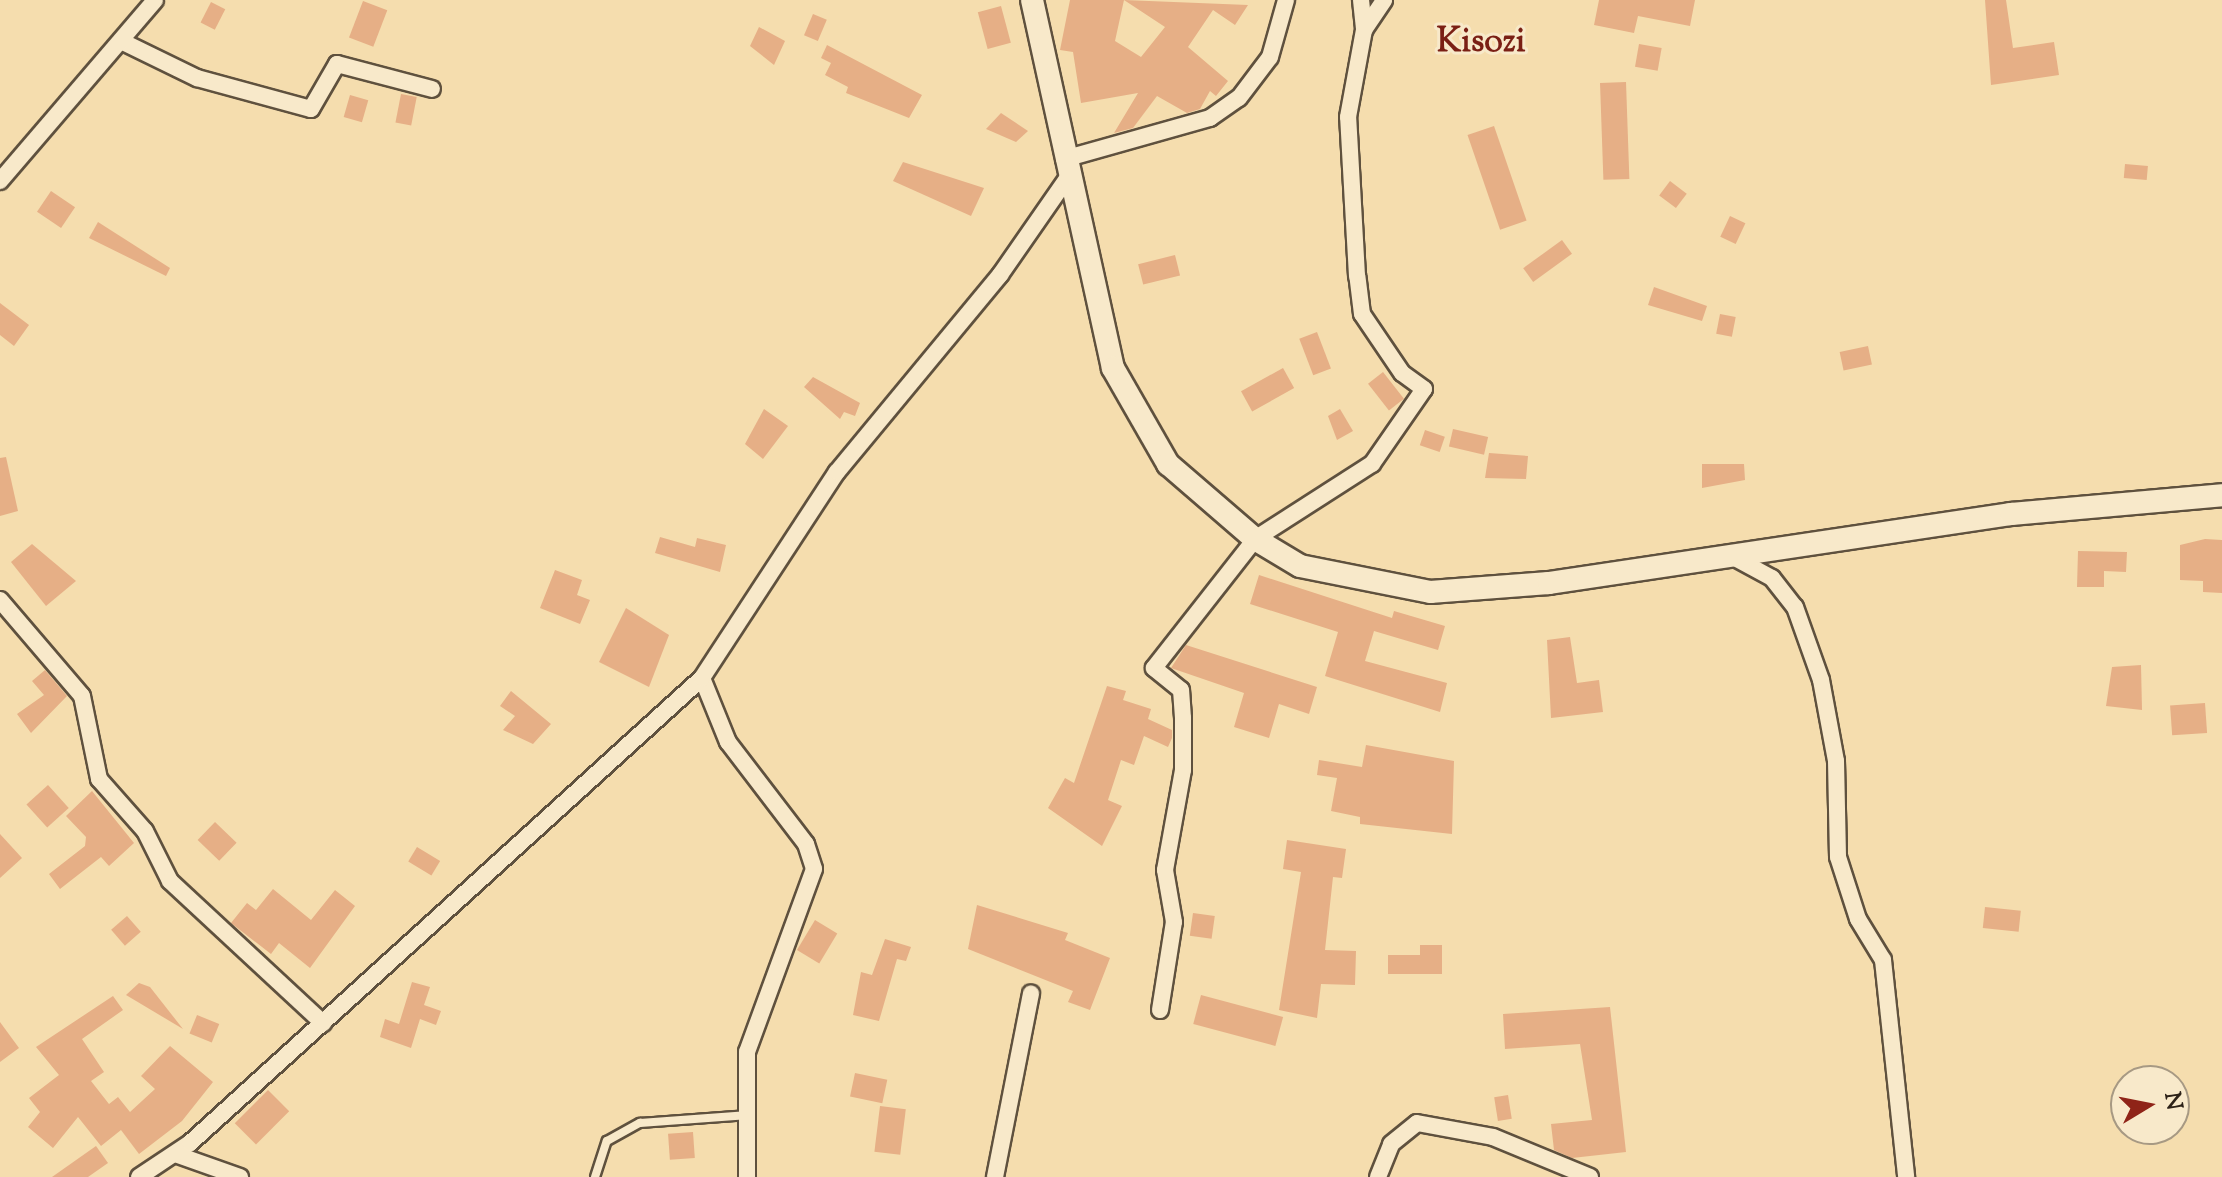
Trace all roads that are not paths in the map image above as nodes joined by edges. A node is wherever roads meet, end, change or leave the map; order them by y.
1 (155, 0) edge
2 (1032, 0) edge
3 (1286, 0) edge
4 (1361, 0) edge
5 (1384, 0) edge
6 (1364, 30) junction
7 (121, 41) junction
8 (432, 89) dead end
9 (1066, 168) junction
10 (0, 181) edge
11 (2222, 495) edge
12 (1255, 539) junction
13 (1735, 558) junction
14 (0, 600) edge
15 (702, 678) junction
16 (1031, 993) dead end
17 (1160, 1010) dead end
18 (323, 1023) junction
19 (749, 1115) junction
20 (175, 1154) junction
21 (139, 1177) edge
22 (240, 1177) edge
23 (595, 1177) edge
24 (747, 1177) edge
25 (995, 1177) edge
26 (1378, 1177) edge
27 (1590, 1177) edge
28 (1906, 1177) edge

1 - 7 street
2 - 9 street
3 - 9 street
4 - 6 street
5 - 6 street
6 - 12 street
7 - 8 street
7 - 10 street
9 - 12 street
9 - 15 street
11 - 13 street
12 - 13 street
12 - 17 street
13 - 28 street
14 - 18 street
15 - 18 street
15 - 19 street
16 - 25 street
18 - 20 street
19 - 23 lane
19 - 24 street
20 - 21 street
20 - 22 street
26 - 27 street

